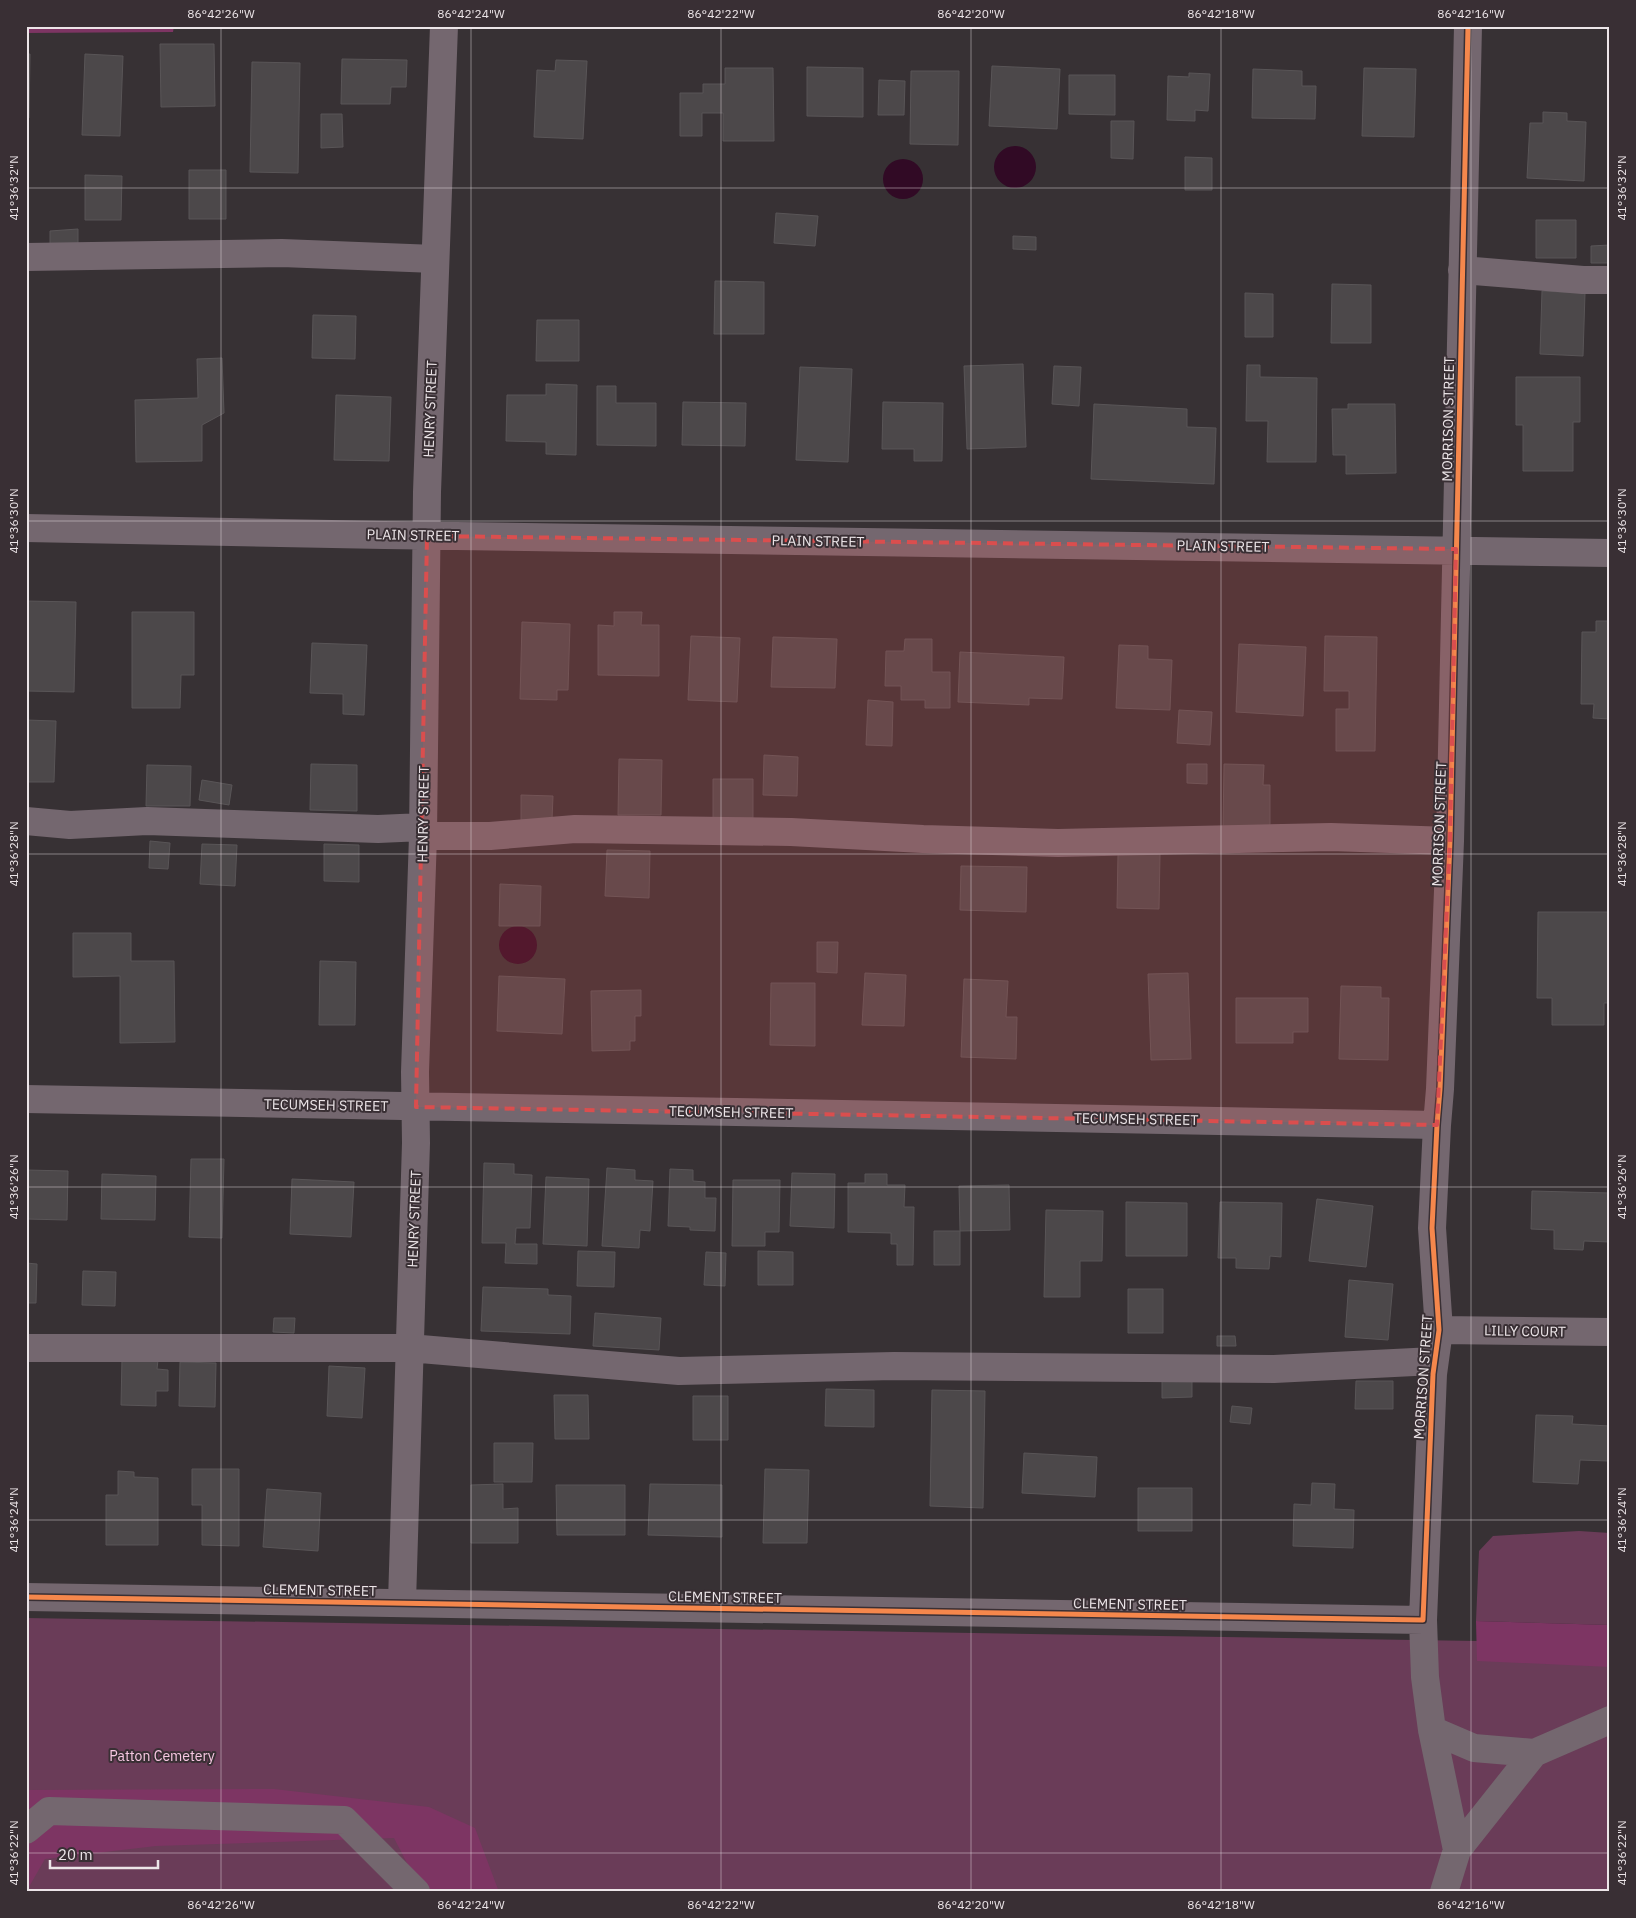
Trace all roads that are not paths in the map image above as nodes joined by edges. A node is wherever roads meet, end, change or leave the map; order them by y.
1 (444, 26) edge
2 (1468, 26) edge
3 (26, 257) edge
4 (436, 259) junction
5 (1462, 270) junction
6 (1610, 280) edge
7 (26, 528) edge
8 (426, 536) junction
9 (1456, 549) junction
10 (1610, 553) edge
11 (26, 821) edge
12 (423, 832) junction
13 (1450, 841) junction
14 (26, 1099) edge
15 (416, 1107) junction
16 (1437, 1125) junction
17 (1439, 1330) junction
18 (1610, 1332) edge
19 (26, 1348) edge
20 (409, 1348) junction
21 (1434, 1361) junction
22 (26, 1597) edge
23 (402, 1602) junction
24 (1423, 1620) junction
25 (1610, 1720) edge
26 (1432, 1730) junction
27 (1534, 1753) junction
28 (26, 1830) edge
29 (1457, 1850) junction
30 (416, 1892) edge
31 (1444, 1892) edge

1 - 4 street, HENRY STREET
2 - 5 street, MORRISON STREET
3 - 4 street
4 - 8 street, HENRY STREET
5 - 6 street
5 - 9 street, MORRISON STREET
7 - 8 street, PLAIN STREET
8 - 9 street, PLAIN STREET
8 - 12 street, HENRY STREET
9 - 10 street, PLAIN STREET
9 - 13 street, MORRISON STREET
11 - 12 street
12 - 13 street
12 - 15 street, HENRY STREET
13 - 16 street, MORRISON STREET
14 - 15 street, TECUMSEH STREET
15 - 16 street, TECUMSEH STREET
15 - 20 street, HENRY STREET
16 - 17 street, MORRISON STREET
17 - 18 street, LILLY COURT
17 - 21 street, MORRISON STREET
19 - 20 street
20 - 21 street
20 - 23 street, HENRY STREET
21 - 24 street, MORRISON STREET
22 - 23 street, CLEMENT STREET
23 - 24 street, CLEMENT STREET
24 - 26 street, MORRISON STREET
25 - 27 street
26 - 27 street
26 - 29 street, MORRISON STREET
27 - 29 street
28 - 30 street
29 - 31 street

